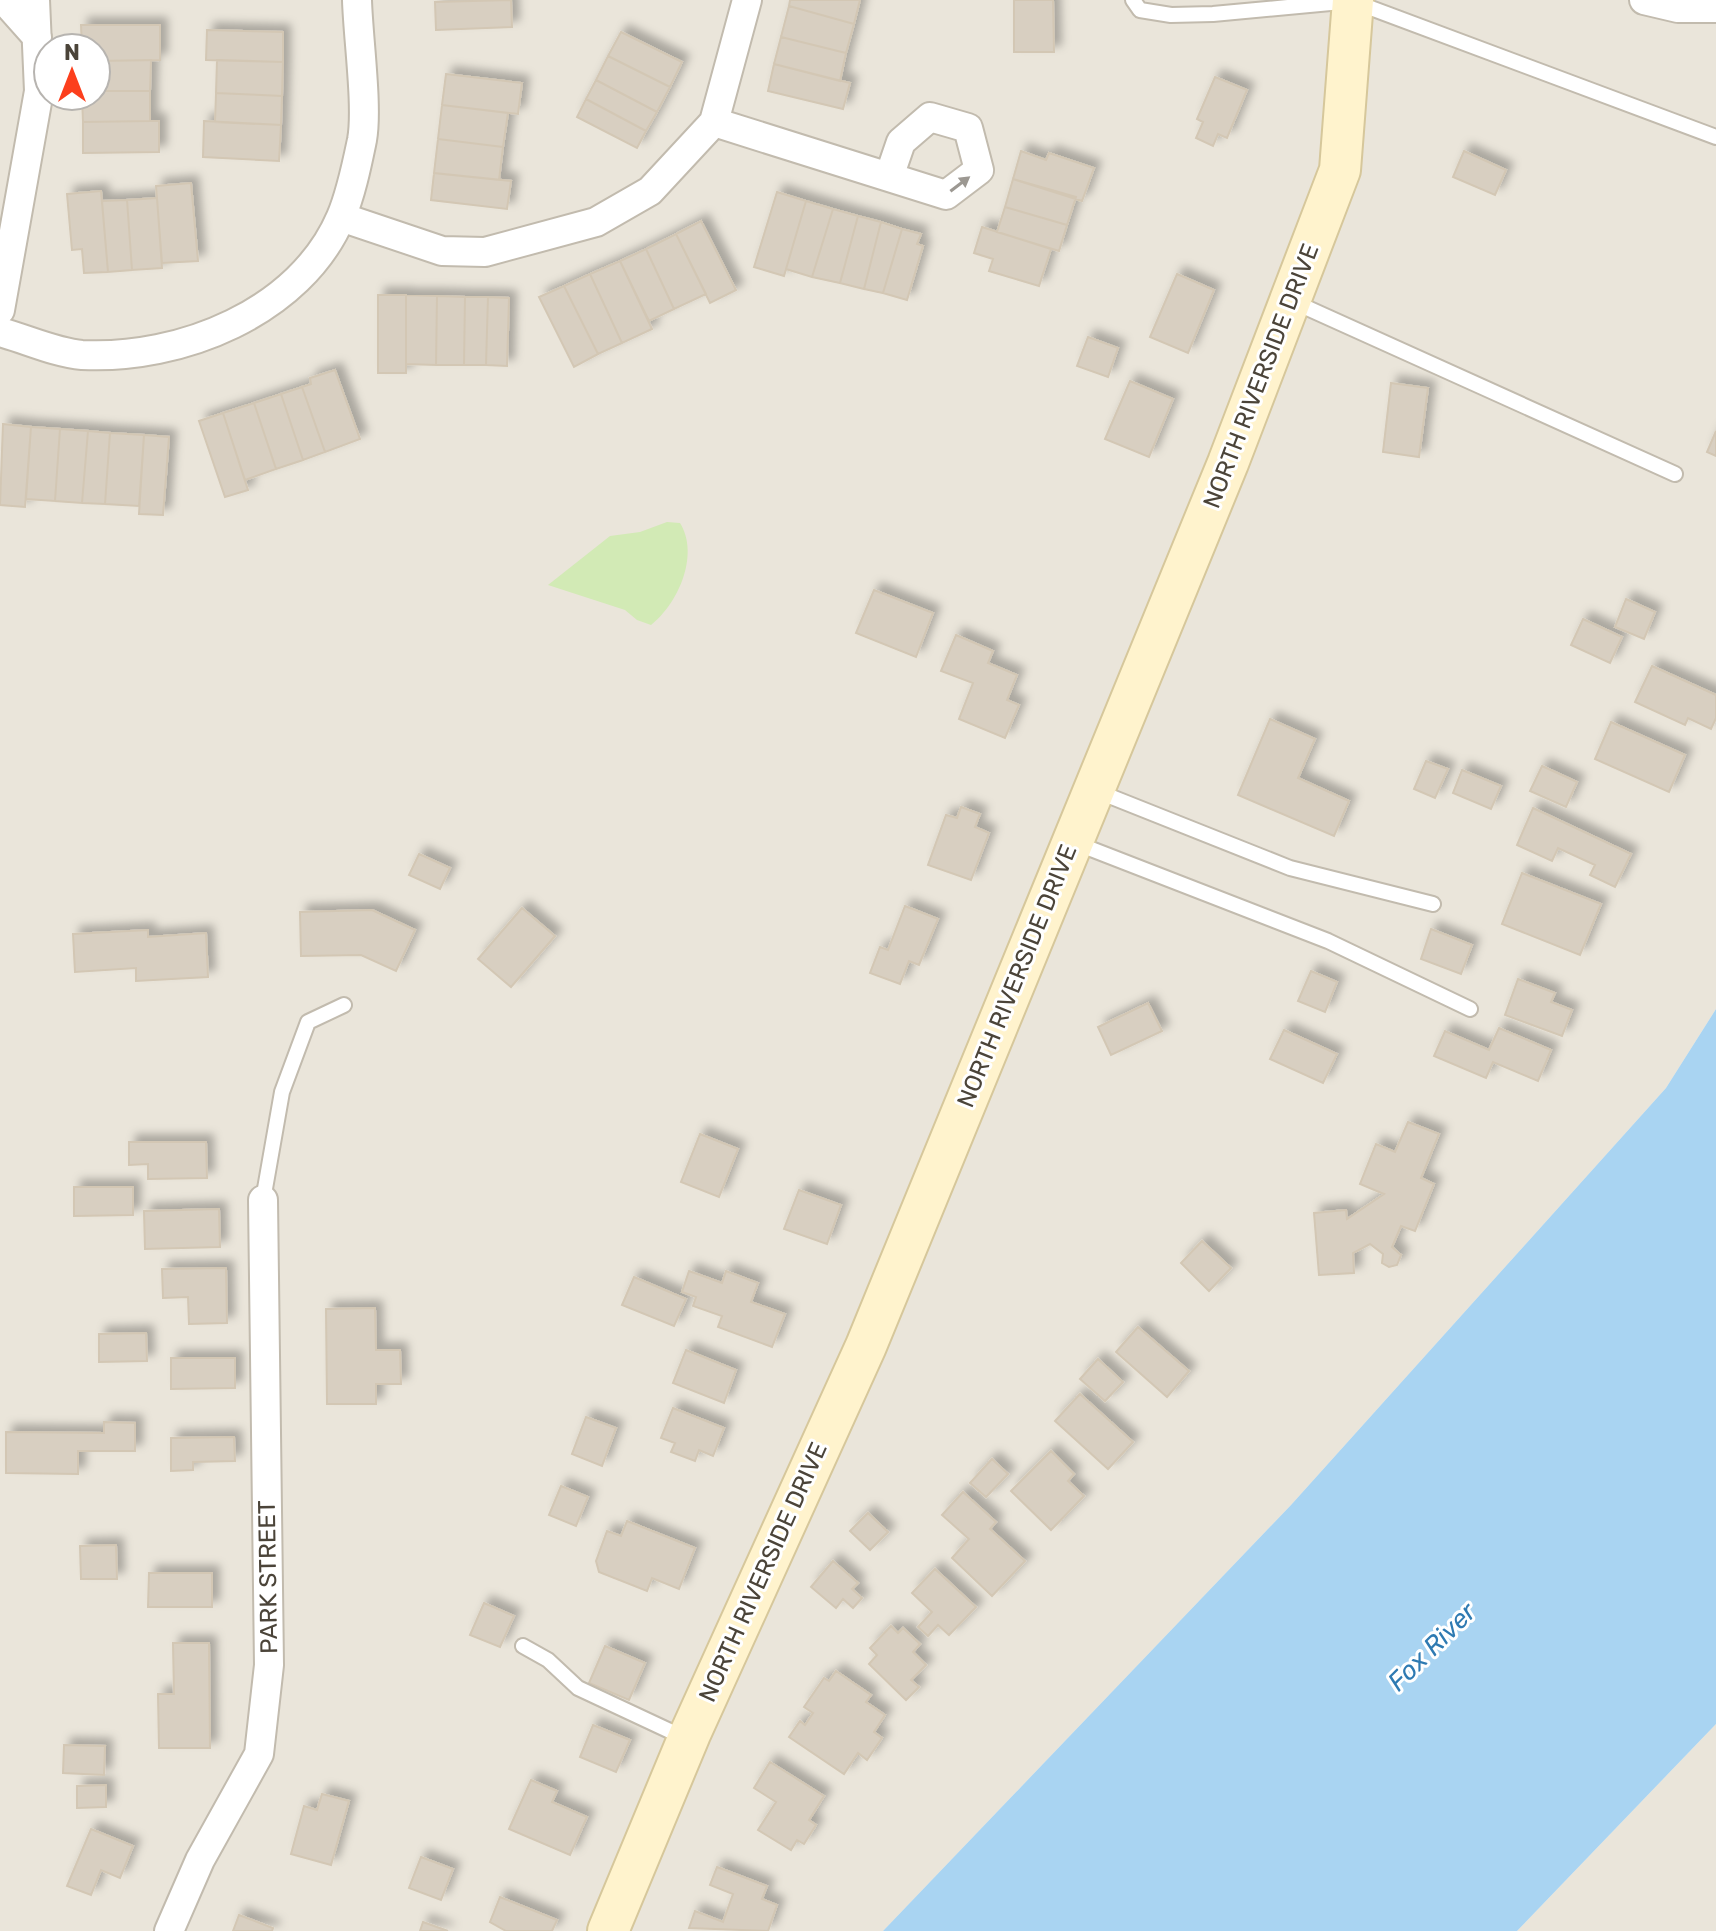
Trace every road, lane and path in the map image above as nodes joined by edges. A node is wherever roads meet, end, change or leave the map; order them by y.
1 (4, 0) edge
2 (35, 0) edge
3 (357, 0) edge
4 (747, 0) edge
5 (1133, 0) edge
6 (1352, 0) edge
7 (1644, 0) edge
8 (1716, 8) edge
9 (33, 32) edge
10 (37, 32) edge
11 (35, 112) edge
12 (714, 122) junction
13 (1716, 137) edge
14 (889, 177) dead end
15 (341, 217) junction
16 (1290, 301) junction
17 (0, 310) edge
18 (0, 332) edge
19 (1675, 474) dead end
20 (1094, 790) junction
21 (1073, 842) junction
22 (1433, 904) dead end
23 (344, 1005) dead end
24 (1470, 1009) dead end
25 (263, 1200) joint
26 (523, 1646) dead end
27 (688, 1739) junction
28 (169, 1931) edge
29 (608, 1931) edge

1 - 9 street
2 - 10 street
3 - 15 street
4 - 12 street
5 - 6 lane
6 - 13 lane
6 - 16 street, NORTH RIVERSIDE DRIVE
7 - 8 street
11 - 17 street
12 - 14 street
12 - 15 street
15 - 18 street
16 - 19 lane
16 - 20 street, NORTH RIVERSIDE DRIVE
20 - 21 street, NORTH RIVERSIDE DRIVE
20 - 22 lane
21 - 24 lane
21 - 27 street, NORTH RIVERSIDE DRIVE
23 - 25 lane
25 - 28 street, PARK STREET
26 - 27 lane
27 - 29 street, NORTH RIVERSIDE DRIVE

